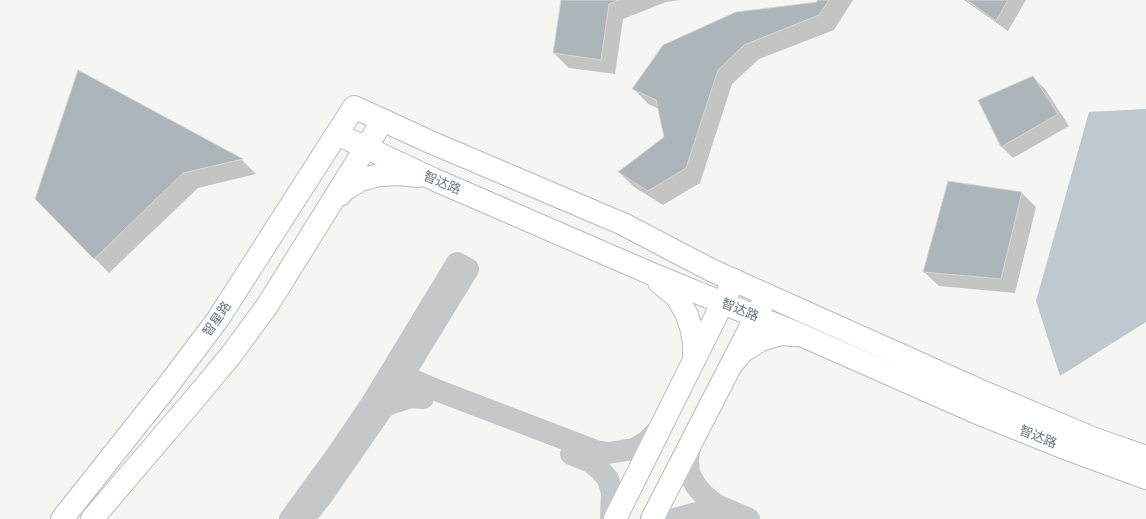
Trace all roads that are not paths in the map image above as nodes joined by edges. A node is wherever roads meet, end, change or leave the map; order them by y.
1 (354, 107) joint
2 (382, 120) junction
3 (337, 134) junction
4 (366, 148) junction
5 (433, 179) junction
6 (327, 209) junction
7 (639, 268) junction
8 (734, 280) junction
9 (767, 295) junction
10 (723, 303) junction
11 (755, 316) junction
12 (801, 335) junction
13 (422, 345) junction
14 (694, 360) junction
15 (728, 369) junction
16 (394, 379) junction
17 (431, 394) junction
18 (383, 408) junction
19 (660, 428) junction
20 (690, 445) junction
21 (1146, 458) edge
22 (1146, 478) edge
23 (62, 519) edge
24 (92, 519) edge
25 (290, 519) edge
26 (304, 519) edge
27 (611, 519) edge
28 (615, 519) edge
29 (652, 519) edge
30 (675, 519) edge
31 (719, 519) edge
32 (750, 519) edge

1 - 2 main road, 智达路
1 - 3 main road, 智星路
2 - 4 main road
2 - 8 main road, 智达路
3 - 4 main road, 智达路
3 - 23 main road, 智星路
4 - 5 main road, 智达路
4 - 6 main road
5 - 6 main road
5 - 7 main road, 智达路
6 - 24 main road
7 - 10 main road, 智达路
7 - 14 main road
8 - 9 main road, 智达路
8 - 10 main road
9 - 11 main road
9 - 21 main road, 智达路
10 - 11 main road, 智达路
10 - 14 main road
11 - 12 main road, 智达路
11 - 15 main road
12 - 15 main road
12 - 22 main road, 智达路
13 - 16 street
13 - 16 street
13 - 17 street
14 - 19 main road
15 - 20 main road
16 - 17 street
16 - 18 street
16 - 25 street
17 - 18 street
17 - 19 street
17 - 27 street
18 - 26 street
19 - 28 main road
20 - 29 main road
20 - 32 street
30 - 31 street

